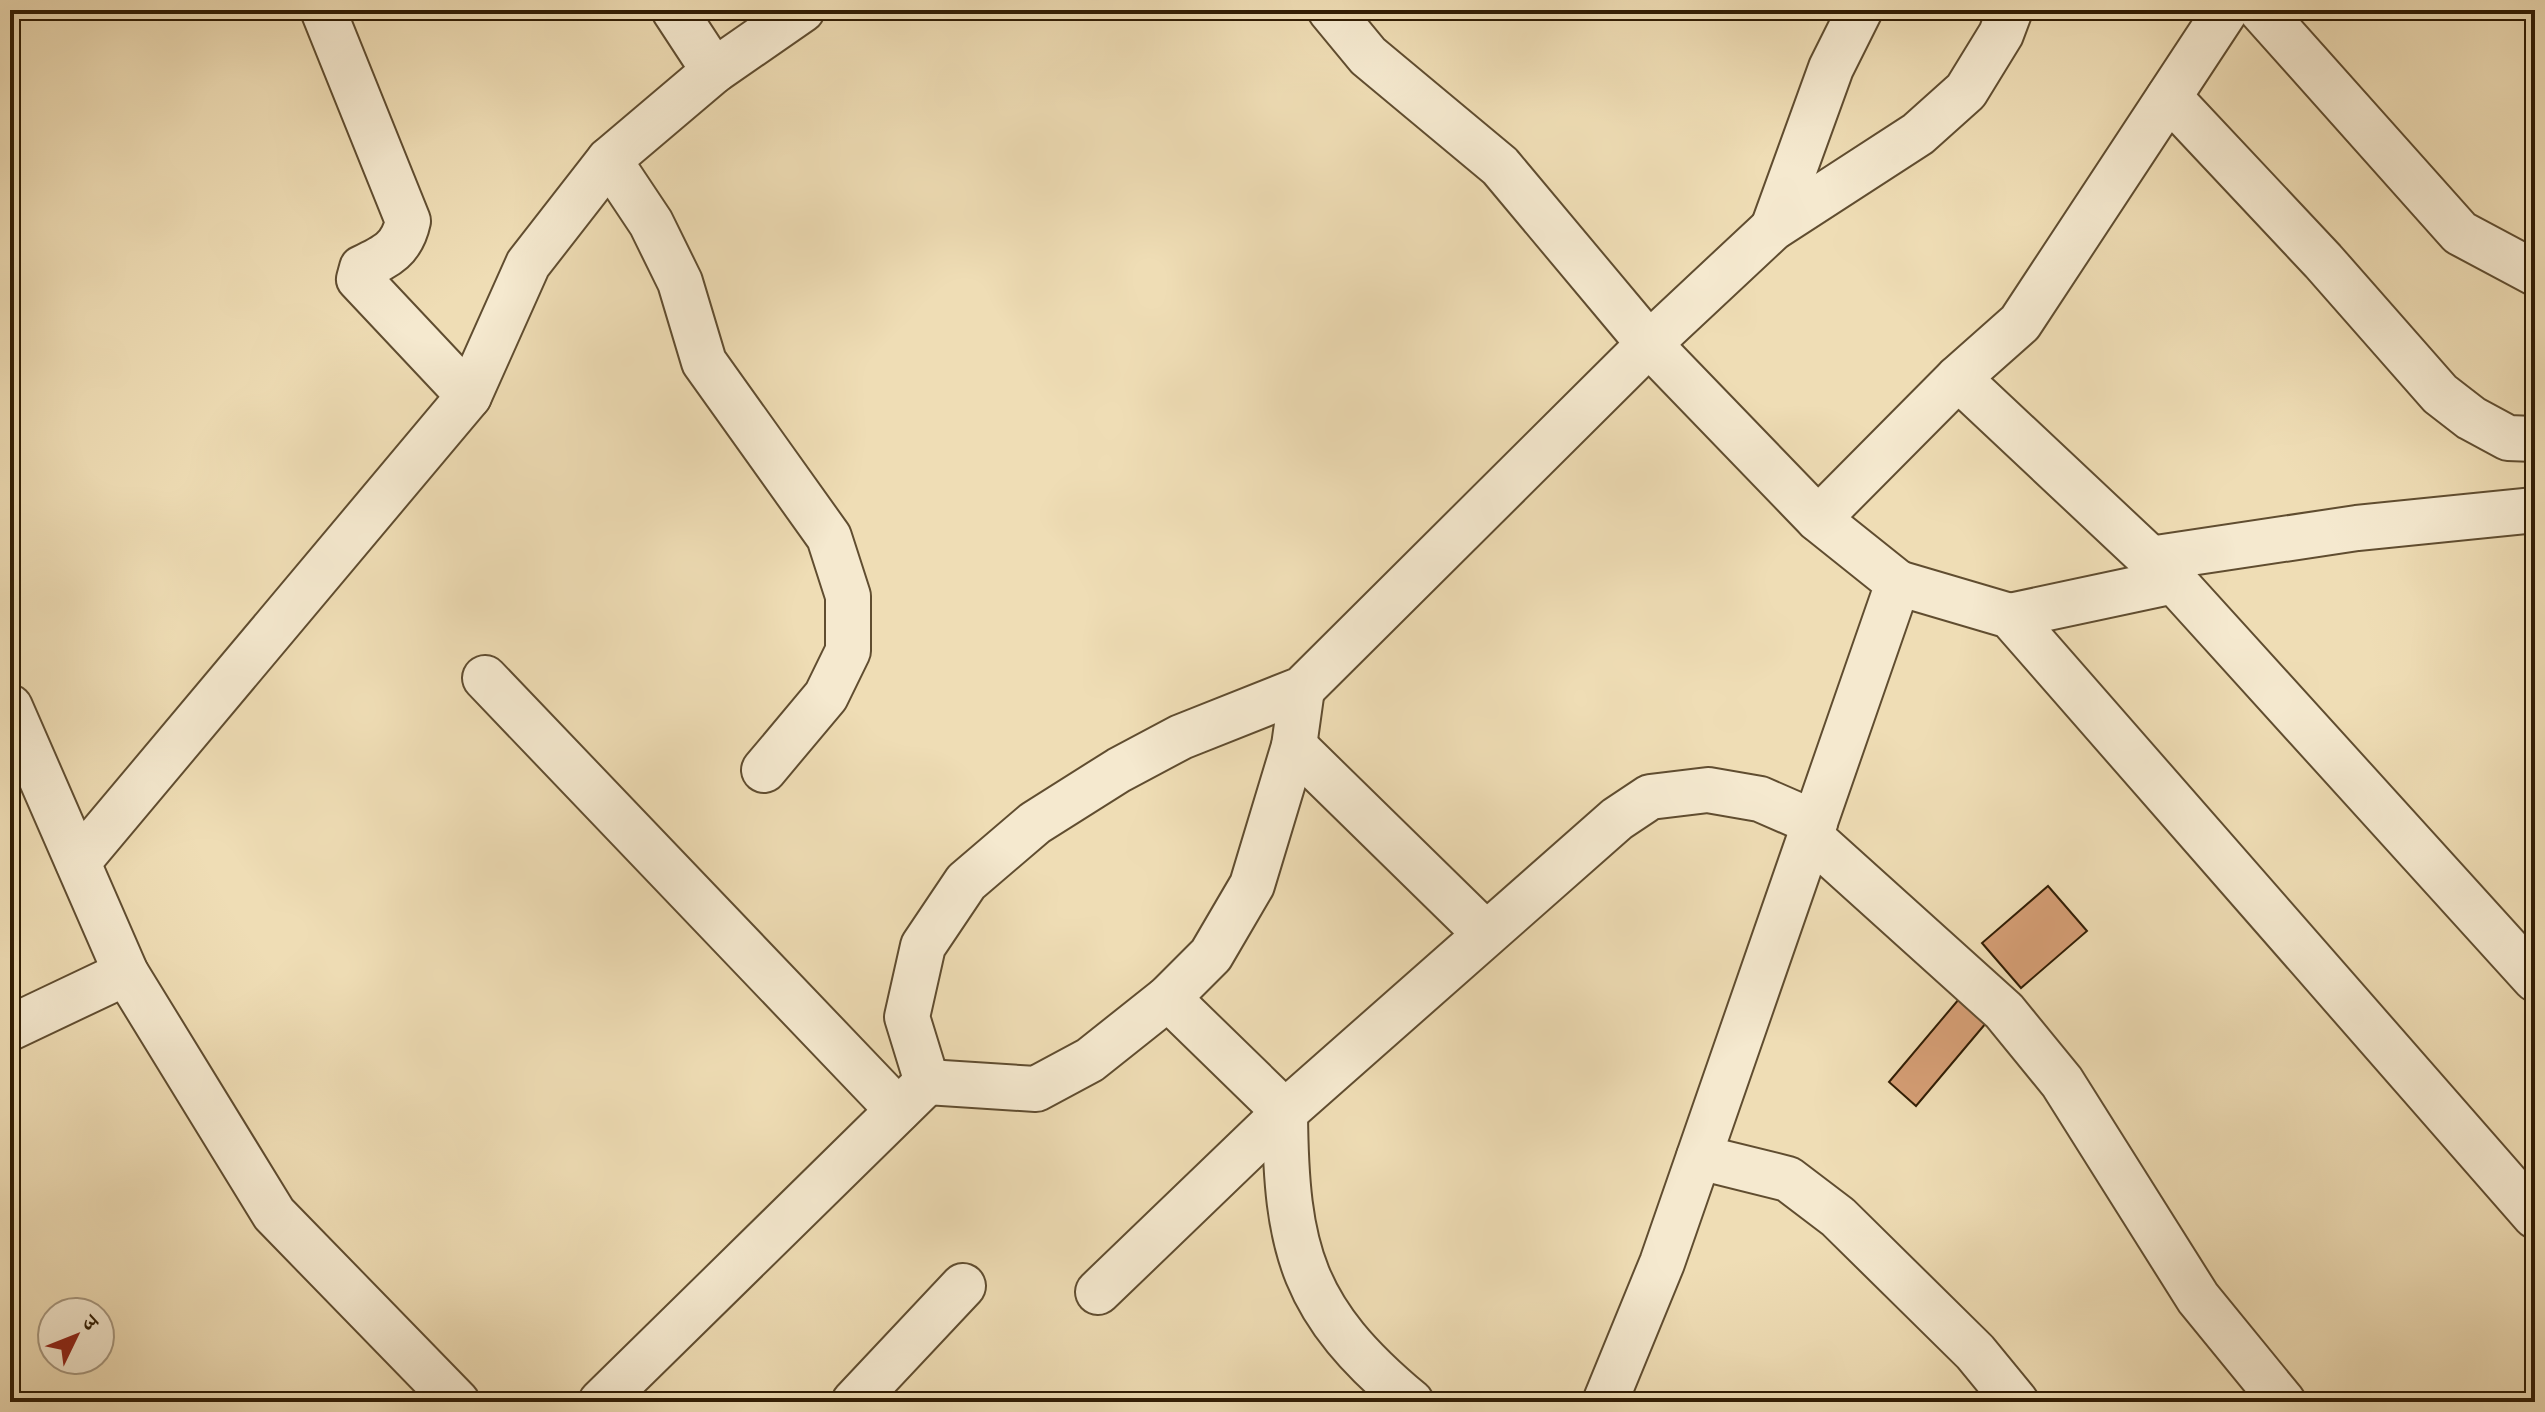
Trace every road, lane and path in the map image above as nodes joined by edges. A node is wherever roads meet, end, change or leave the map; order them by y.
1 (323, 10) edge
2 (674, 10) edge
3 (802, 10) edge
4 (1330, 10) edge
5 (1860, 10) edge
6 (2010, 10) edge
7 (2226, 10) edge
8 (2261, 10) edge
9 (714, 71) junction
10 (2169, 97) junction
11 (609, 160) junction
12 (1773, 228) junction
13 (2535, 273) edge
14 (1649, 344) junction
15 (1958, 378) junction
16 (469, 396) junction
17 (2535, 439) edge
18 (2535, 510) edge
19 (1818, 519) junction
20 (2162, 570) junction
21 (1898, 583) junction
22 (2010, 616) junction
23 (485, 678) dead end
24 (1302, 689) junction
25 (10, 707) edge
26 (1294, 746) junction
27 (764, 770) dead end
28 (1813, 830) junction
29 (78, 862) junction
30 (1486, 934) junction
31 (126, 973) junction
32 (2535, 979) edge
33 (1168, 998) junction
34 (10, 1028) edge
35 (913, 1096) junction
36 (1285, 1112) junction
37 (1699, 1157) junction
38 (2535, 1216) edge
39 (963, 1286) dead end
40 (1098, 1292) dead end
41 (457, 1402) edge
42 (601, 1402) edge
43 (854, 1402) edge
44 (1411, 1402) edge
45 (1605, 1402) edge
46 (2016, 1402) edge
47 (2283, 1402) edge

1 - 16 street
2 - 9 street
3 - 9 street
4 - 14 street
5 - 12 street
6 - 12 street
7 - 10 street
8 - 13 street
9 - 11 street
10 - 15 street
10 - 17 street
11 - 16 street
11 - 27 street
12 - 14 street
14 - 19 street
14 - 24 street
15 - 19 street
15 - 20 street
16 - 29 street
18 - 20 street
19 - 21 street
20 - 22 street
20 - 32 street
21 - 22 street
21 - 28 street
22 - 38 street
23 - 35 street
24 - 26 street
24 - 35 street
25 - 29 street
26 - 30 street
26 - 33 street
28 - 30 street
28 - 37 street
28 - 47 street
29 - 31 street
30 - 36 street
31 - 34 street
31 - 41 street
33 - 35 street
33 - 36 street
35 - 42 street
36 - 40 street
36 - 44 street
37 - 45 street
37 - 46 street
39 - 43 street

